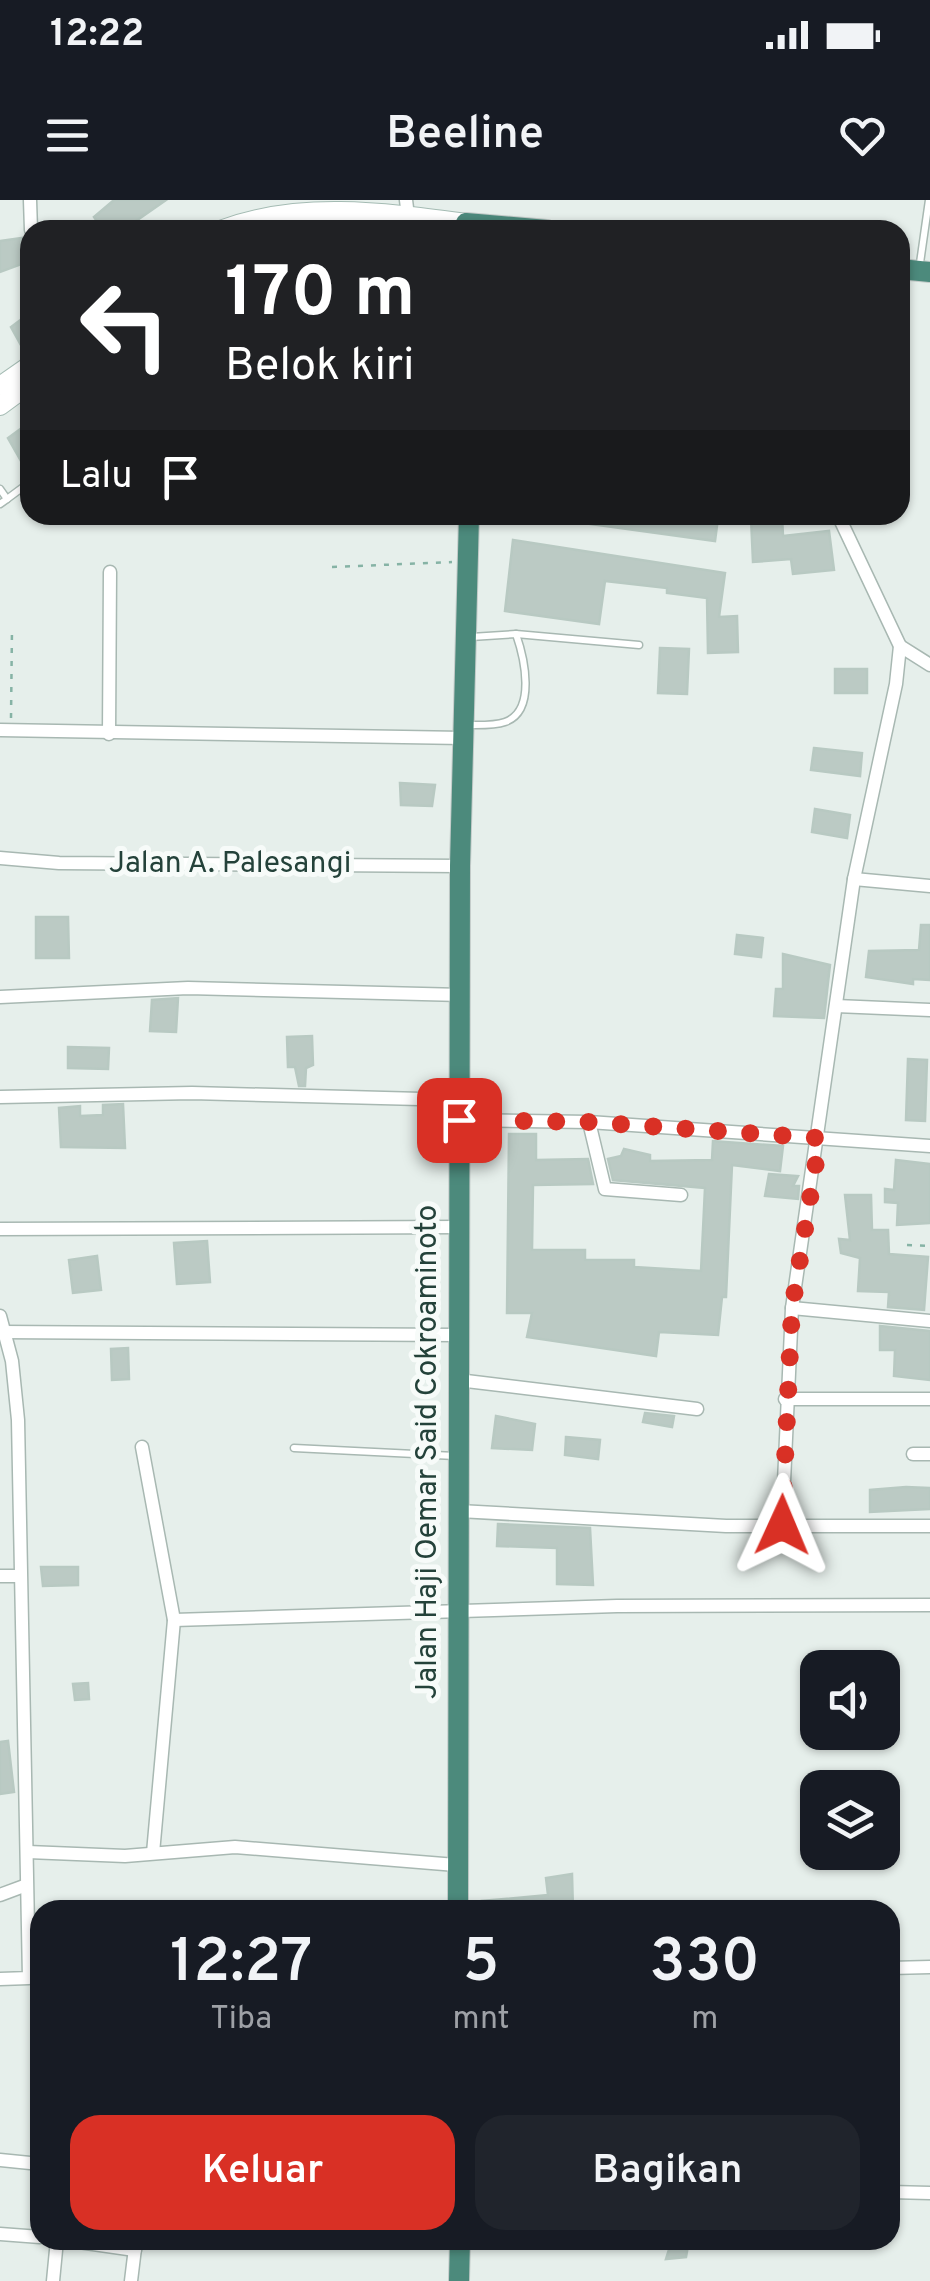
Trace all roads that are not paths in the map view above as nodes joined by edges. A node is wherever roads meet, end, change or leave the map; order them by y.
1 (928, 200) edge
2 (282, 206) edge
3 (408, 208) edge
4 (256, 216) junction
5 (246, 220) edge
6 (251, 220) edge
7 (447, 220) edge
8 (928, 224) edge
9 (916, 271) edge
10 (0, 489) edge
11 (3, 502) edge
12 (469, 525) edge
13 (843, 525) edge
14 (110, 572) dead end
15 (516, 634) junction
16 (466, 638) junction
17 (639, 645) dead end
18 (900, 646) junction
19 (930, 665) edge
20 (5, 730) edge
21 (464, 732) junction
22 (109, 734) junction
23 (0, 858) edge
24 (460, 866) junction
25 (854, 879) junction
26 (930, 886) edge
27 (462, 994) junction
28 (0, 997) edge
29 (836, 1006) junction
30 (930, 1010) edge
31 (0, 1097) edge
32 (459, 1110) junction
33 (589, 1122) junction
34 (820, 1138) junction
35 (930, 1146) edge
36 (681, 1195) dead end
37 (459, 1226) junction
38 (0, 1229) edge
39 (792, 1308) junction
40 (0, 1316) edge
41 (930, 1321) edge
42 (3, 1332) edge
43 (458, 1335) junction
44 (458, 1380) junction
45 (785, 1398) junction
46 (930, 1398) edge
47 (698, 1408) dead end
48 (142, 1448) dead end
49 (294, 1448) dead end
50 (913, 1454) dead end
51 (930, 1454) edge
52 (456, 1456) junction
53 (458, 1511) junction
54 (782, 1525) junction
55 (930, 1526) edge
56 (0, 1576) edge
57 (18, 1576) junction
58 (930, 1605) edge
59 (457, 1612) junction
60 (174, 1620) junction
61 (28, 1852) junction
62 (153, 1853) junction
63 (456, 1865) junction
64 (24, 1886) junction
65 (0, 1895) edge
66 (458, 1900) edge
67 (30, 1941) edge
68 (900, 1968) edge
69 (930, 1968) edge
70 (0, 1978) edge
71 (30, 1978) edge
72 (0, 2160) edge
73 (30, 2163) edge
74 (900, 2192) edge
75 (930, 2193) edge
76 (0, 2234) edge
77 (30, 2236) edge
78 (56, 2250) edge
79 (135, 2250) edge
80 (460, 2250) edge
81 (53, 2281) edge
82 (132, 2281) edge
83 (460, 2281) edge

1 - 8 lane
2 - 3 main road
2 - 4 main road
3 - 7 main road
4 - 5 main road
4 - 6 main road
8 - 9 lane
10 - 11 lane
12 - 16 highway, Jalan Haji Oemar Said Cokroaminoto
13 - 18 street
14 - 22 street
15 - 16 lane
15 - 17 lane
15 - 21 lane
16 - 21 highway, Jalan Haji Oemar Said Cokroaminoto
18 - 19 street
18 - 25 street
20 - 22 street
21 - 22 street
21 - 24 highway, Jalan Haji Oemar Said Cokroaminoto
23 - 24 street, Jalan A. Palesangi
24 - 27 highway, Jalan Haji Oemar Said Cokroaminoto
25 - 26 street
25 - 29 street
27 - 28 street
27 - 32 highway, Jalan Haji Oemar Said Cokroaminoto
29 - 30 street
29 - 34 street
31 - 32 street
32 - 33 street
32 - 37 highway, Jalan Haji Oemar Said Cokroaminoto
33 - 34 street
33 - 36 street
34 - 35 street
34 - 39 street
37 - 38 street
37 - 43 highway, Jalan Haji Oemar Said Cokroaminoto
39 - 41 street
39 - 45 street
40 - 42 street
42 - 43 street
42 - 57 street
43 - 44 highway, Jalan Haji Oemar Said Cokroaminoto
44 - 47 street
44 - 52 highway, Jalan Haji Oemar Said Cokroaminoto
45 - 46 street
45 - 54 street
48 - 60 street
49 - 52 lane
50 - 51 street
52 - 53 highway, Jalan Haji Oemar Said Cokroaminoto
53 - 54 street
53 - 59 highway, Jalan Haji Oemar Said Cokroaminoto
54 - 55 street
56 - 57 street
57 - 61 street
58 - 59 street
59 - 60 street
59 - 63 highway, Jalan Haji Oemar Said Cokroaminoto
60 - 62 street
61 - 62 street
61 - 64 street
62 - 63 street
63 - 66 highway, Jalan Haji Oemar Said Cokroaminoto
64 - 65 street
64 - 67 street
68 - 69 street
70 - 71 street
72 - 73 street
74 - 75 street
76 - 77 street
78 - 81 street
79 - 82 street
80 - 83 highway

